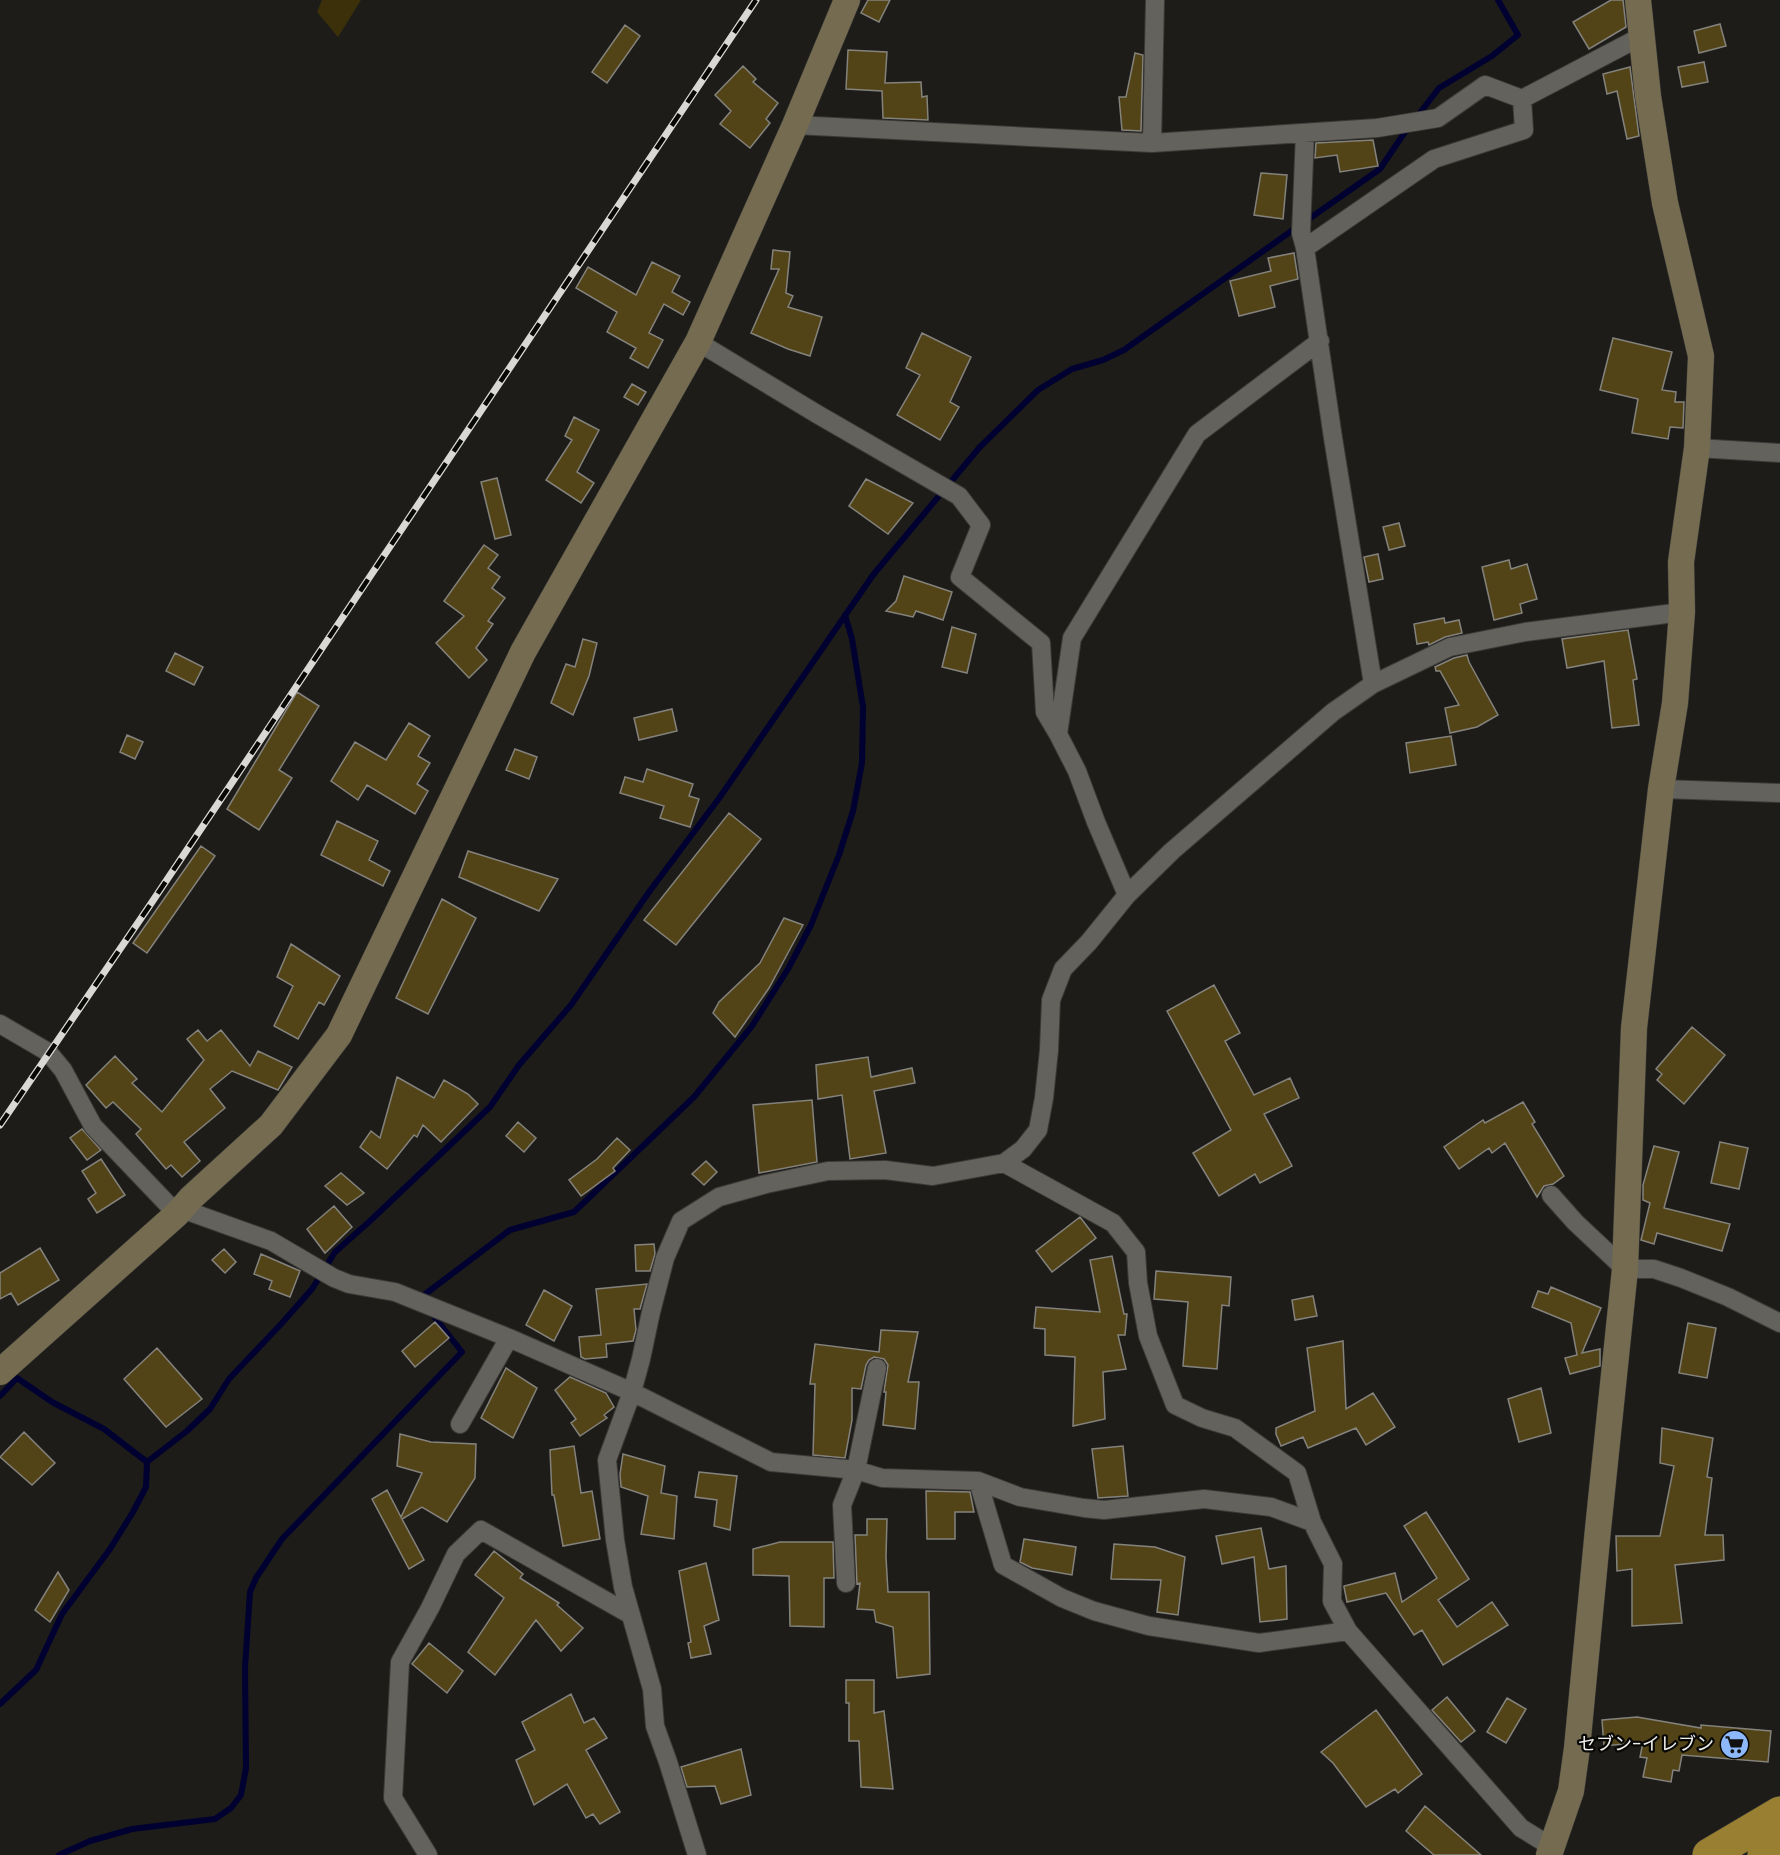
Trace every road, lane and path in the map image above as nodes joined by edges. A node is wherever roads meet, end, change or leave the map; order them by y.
1 (847, 0) edge
2 (1155, 0) edge
3 (1638, 0) edge
4 (1642, 36) junction
5 (1522, 99) junction
6 (795, 125) junction
7 (1305, 133) junction
8 (1152, 143) junction
9 (1303, 241) junction
10 (1320, 341) junction
11 (698, 342) junction
12 (1697, 448) junction
13 (1780, 453) edge
14 (1682, 612) junction
15 (1373, 684) junction
16 (1059, 734) junction
17 (1661, 789) junction
18 (1780, 793) edge
19 (1127, 895) junction
20 (0, 1024) edge
21 (1004, 1164) junction
22 (1551, 1195) dead end
23 (179, 1211) junction
24 (1625, 1269) junction
25 (1780, 1323) edge
26 (509, 1338) junction
27 (877, 1368) dead end
28 (0, 1372) edge
29 (632, 1392) junction
30 (460, 1424) dead end
31 (856, 1470) junction
32 (978, 1481) junction
33 (1312, 1522) junction
34 (846, 1583) dead end
35 (631, 1615) junction
36 (1348, 1631) junction
37 (1780, 1813) edge
38 (1780, 1845) edge
39 (1551, 1851) edge
40 (428, 1855) edge
41 (697, 1855) edge
42 (1709, 1855) edge
43 (1764, 1855) edge

1 - 6 street
2 - 8 street
3 - 4 street
4 - 5 street
4 - 12 street
5 - 7 street
5 - 9 street
6 - 8 street
6 - 11 street
7 - 8 street
7 - 9 street
9 - 10 street
10 - 15 street
10 - 16 street
11 - 16 street
11 - 23 street
12 - 13 street
12 - 14 street
14 - 15 street
14 - 17 street
15 - 19 street
16 - 19 street
17 - 18 street
17 - 24 street
19 - 21 street
20 - 23 street
21 - 29 street
21 - 33 street
22 - 24 street
23 - 26 street
23 - 28 street
24 - 25 street
24 - 39 street
26 - 29 street
26 - 30 street
27 - 31 street
29 - 31 street
29 - 35 street
31 - 32 street
31 - 34 street
32 - 33 street
32 - 36 street
33 - 36 street
35 - 40 street
35 - 41 street
36 - 39 street
37 - 42 highway
38 - 43 highway

